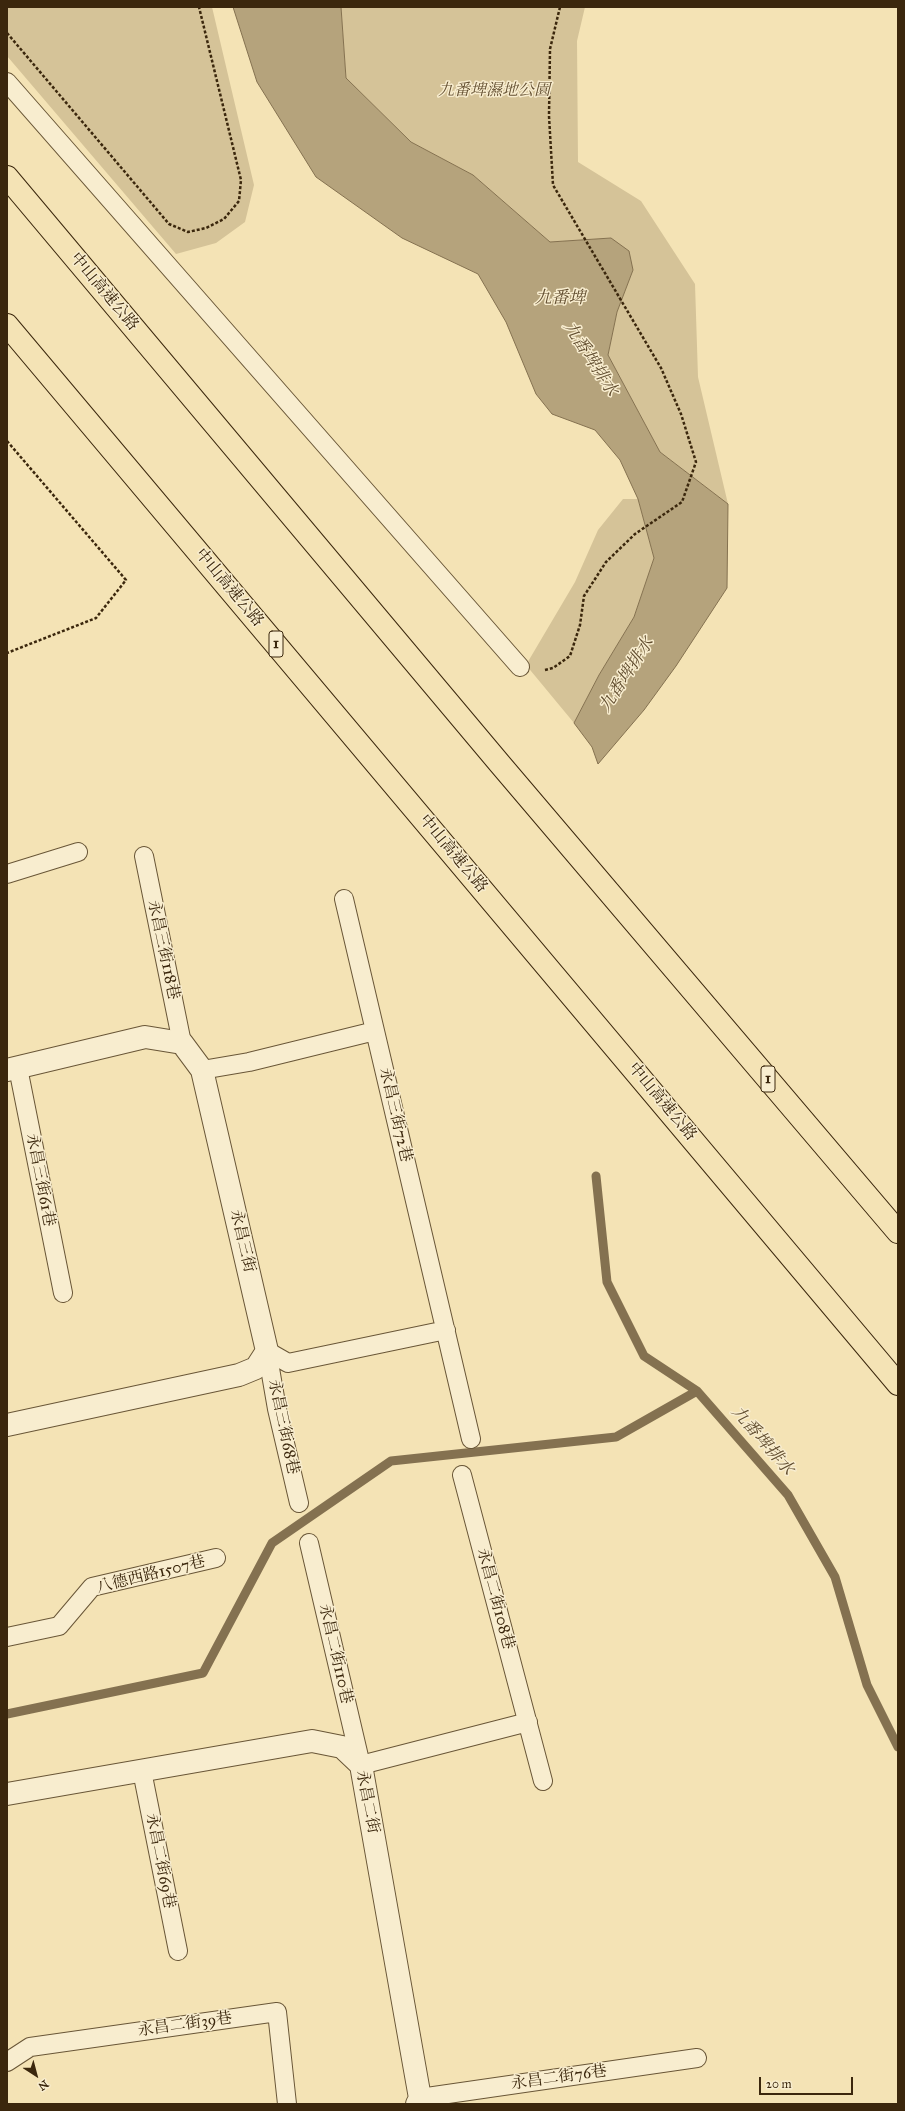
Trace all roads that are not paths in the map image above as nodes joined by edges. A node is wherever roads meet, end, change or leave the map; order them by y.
1 (7, 82) edge
2 (7, 177) edge
3 (7, 325) edge
4 (520, 667) road end
5 (78, 852) dead end
6 (144, 856) dead end
7 (7, 874) edge
8 (344, 899) dead end
9 (375, 1031) junction
10 (182, 1043) junction
11 (12, 1069) edge
12 (202, 1070) junction
13 (898, 1232) edge
14 (62, 1293) dead end
15 (446, 1330) junction
16 (267, 1351) junction
17 (898, 1384) edge
18 (7, 1425) edge
19 (471, 1439) dead end
20 (462, 1475) dead end
21 (299, 1503) dead end
22 (309, 1543) dead end
23 (216, 1558) dead end
24 (7, 1637) edge
25 (528, 1722) junction
26 (361, 1765) junction
27 (142, 1771) junction
28 (543, 1781) dead end
29 (7, 1794) edge
30 (178, 1951) dead end
31 (697, 2058) dead end
32 (7, 2062) edge
33 (419, 2101) edge
34 (287, 2104) edge

1 - 4 lane
2 - 13 highway, 中山高速公路 / 1
3 - 17 highway, 中山高速公路 / 1
5 - 7 lane
6 - 10 lane, 永昌三街118巷
8 - 9 lane, 永昌三街72巷
9 - 12 lane
9 - 15 lane, 永昌三街72巷
10 - 11 street
10 - 12 street, 永昌三街
11 - 14 lane, 永昌三街61巷
12 - 16 street, 永昌三街
15 - 16 lane
15 - 19 lane, 永昌三街72巷
16 - 18 street
16 - 21 lane, 永昌三街68巷
20 - 25 lane, 永昌二街108巷
22 - 26 lane, 永昌二街110巷
23 - 24 lane, 八德西路1507巷
25 - 26 lane
25 - 28 lane, 永昌二街108巷
26 - 27 street, 永昌二街
26 - 33 street, 永昌二街
27 - 29 street, 永昌二街
27 - 30 lane, 永昌二街69巷
31 - 33 lane, 永昌二街76巷
32 - 34 lane, 永昌二街39巷

